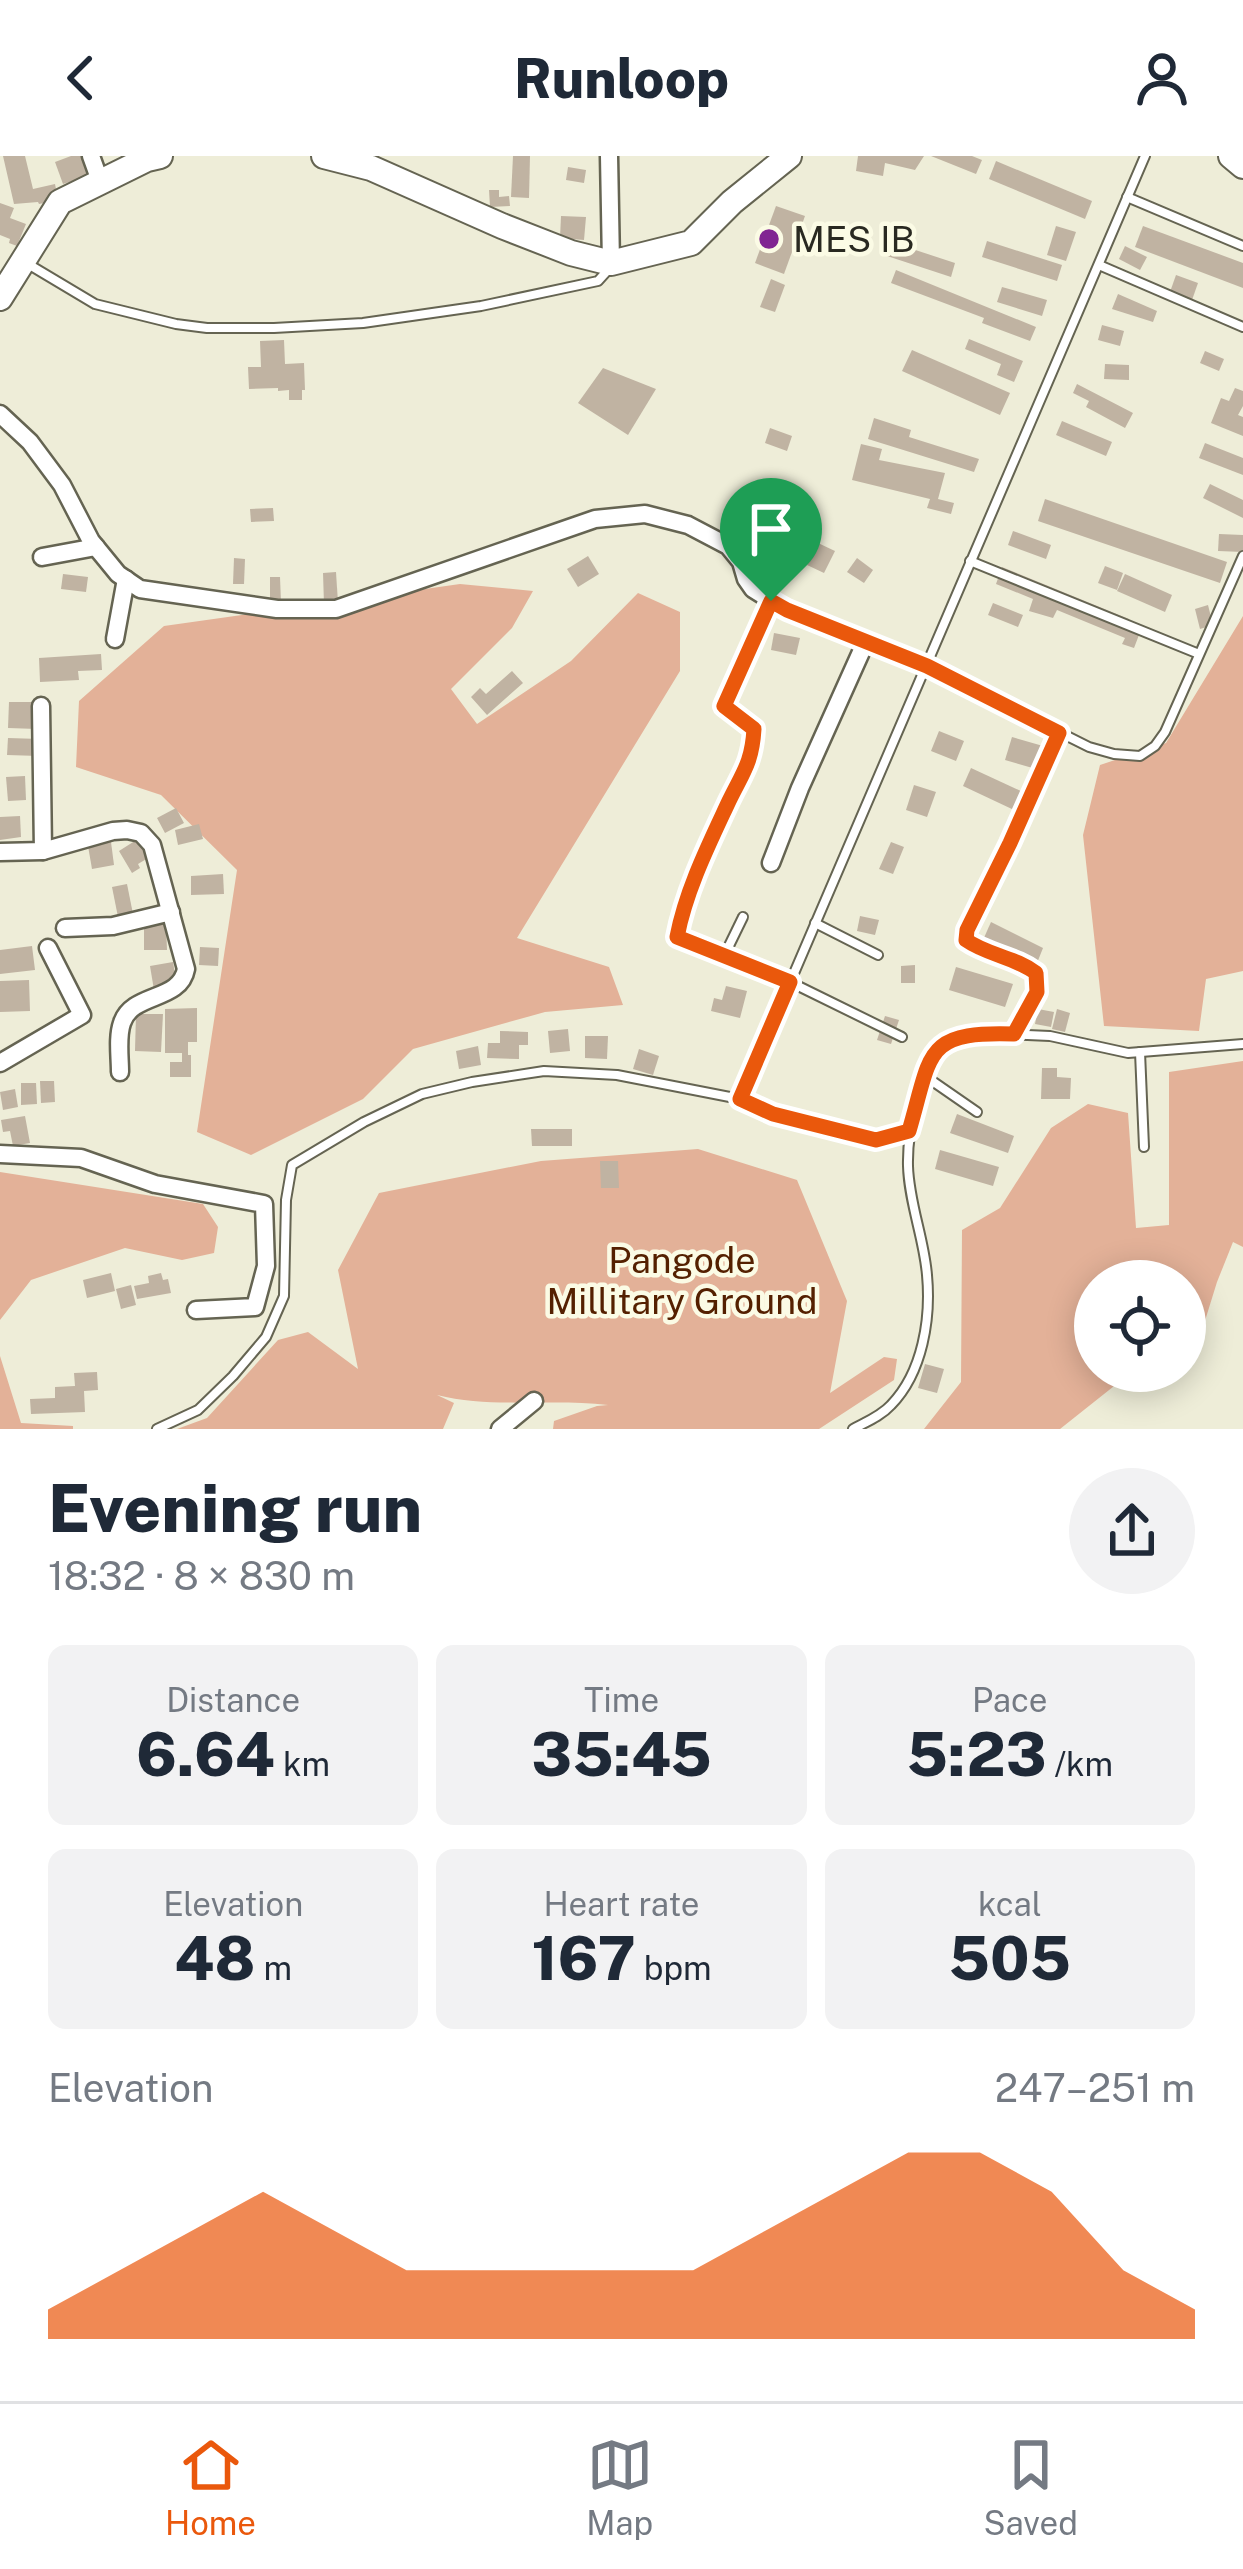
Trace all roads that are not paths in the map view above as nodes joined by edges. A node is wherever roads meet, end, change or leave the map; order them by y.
1 (91, 156) edge
2 (160, 156) edge
3 (324, 156) edge
4 (609, 156) edge
5 (789, 156) edge
6 (1145, 156) edge
7 (1231, 156) edge
8 (371, 162) edge
9 (1243, 166) edge
10 (100, 181) junction
11 (1127, 197) junction
12 (1243, 246) edge
13 (24, 262) junction
14 (611, 263) junction
15 (1099, 265) junction
16 (0, 298) edge
17 (1243, 327) edge
18 (0, 414) edge
19 (96, 547) junction
20 (42, 557) dead end
21 (1243, 557) edge
22 (970, 561) junction
23 (126, 579) junction
24 (771, 601) junction
25 (115, 639) dead end
26 (866, 641) junction
27 (1199, 654) junction
28 (927, 666) junction
29 (41, 706) dead end
30 (1059, 733) junction
31 (43, 850) junction
32 (0, 852) edge
33 (771, 863) dead end
34 (171, 911) junction
35 (742, 917) dead end
36 (815, 922) junction
37 (65, 928) dead end
38 (48, 948) dead end
39 (878, 955) dead end
40 (724, 956) junction
41 (790, 982) junction
42 (1014, 1034) junction
43 (902, 1036) dead end
44 (1243, 1044) edge
45 (1140, 1052) junction
46 (0, 1063) edge
47 (120, 1072) dead end
48 (925, 1076) junction
49 (740, 1099) junction
50 (977, 1112) dead end
51 (909, 1131) junction
52 (1144, 1147) dead end
53 (0, 1154) edge
54 (196, 1310) dead end
55 (534, 1401) dead end
56 (157, 1429) edge
57 (500, 1429) edge
58 (853, 1429) edge

1 - 10 street
2 - 10 main road
3 - 8 main road
4 - 14 street
5 - 14 main road
6 - 11 lane
7 - 9 main road
8 - 14 main road
10 - 13 main road
11 - 12 lane
11 - 15 lane
13 - 14 lane
13 - 16 main road
15 - 17 lane
15 - 22 lane
18 - 19 street
19 - 20 street
19 - 23 street
21 - 27 lane
22 - 27 lane
22 - 28 lane
23 - 24 street
23 - 25 street
24 - 26 street
24 - 40 lane
26 - 28 street
26 - 33 street
27 - 30 lane
28 - 30 lane
28 - 36 lane
29 - 31 street
30 - 42 lane
31 - 32 street
31 - 34 street
34 - 37 street
34 - 47 street
35 - 40 lane
36 - 39 lane
36 - 41 lane
38 - 46 street
40 - 41 lane
41 - 43 lane
41 - 49 lane
42 - 45 lane
42 - 48 lane
44 - 45 lane
45 - 52 lane
48 - 50 lane
48 - 51 lane
49 - 51 lane
49 - 56 lane
51 - 58 lane
53 - 54 street
55 - 57 street

